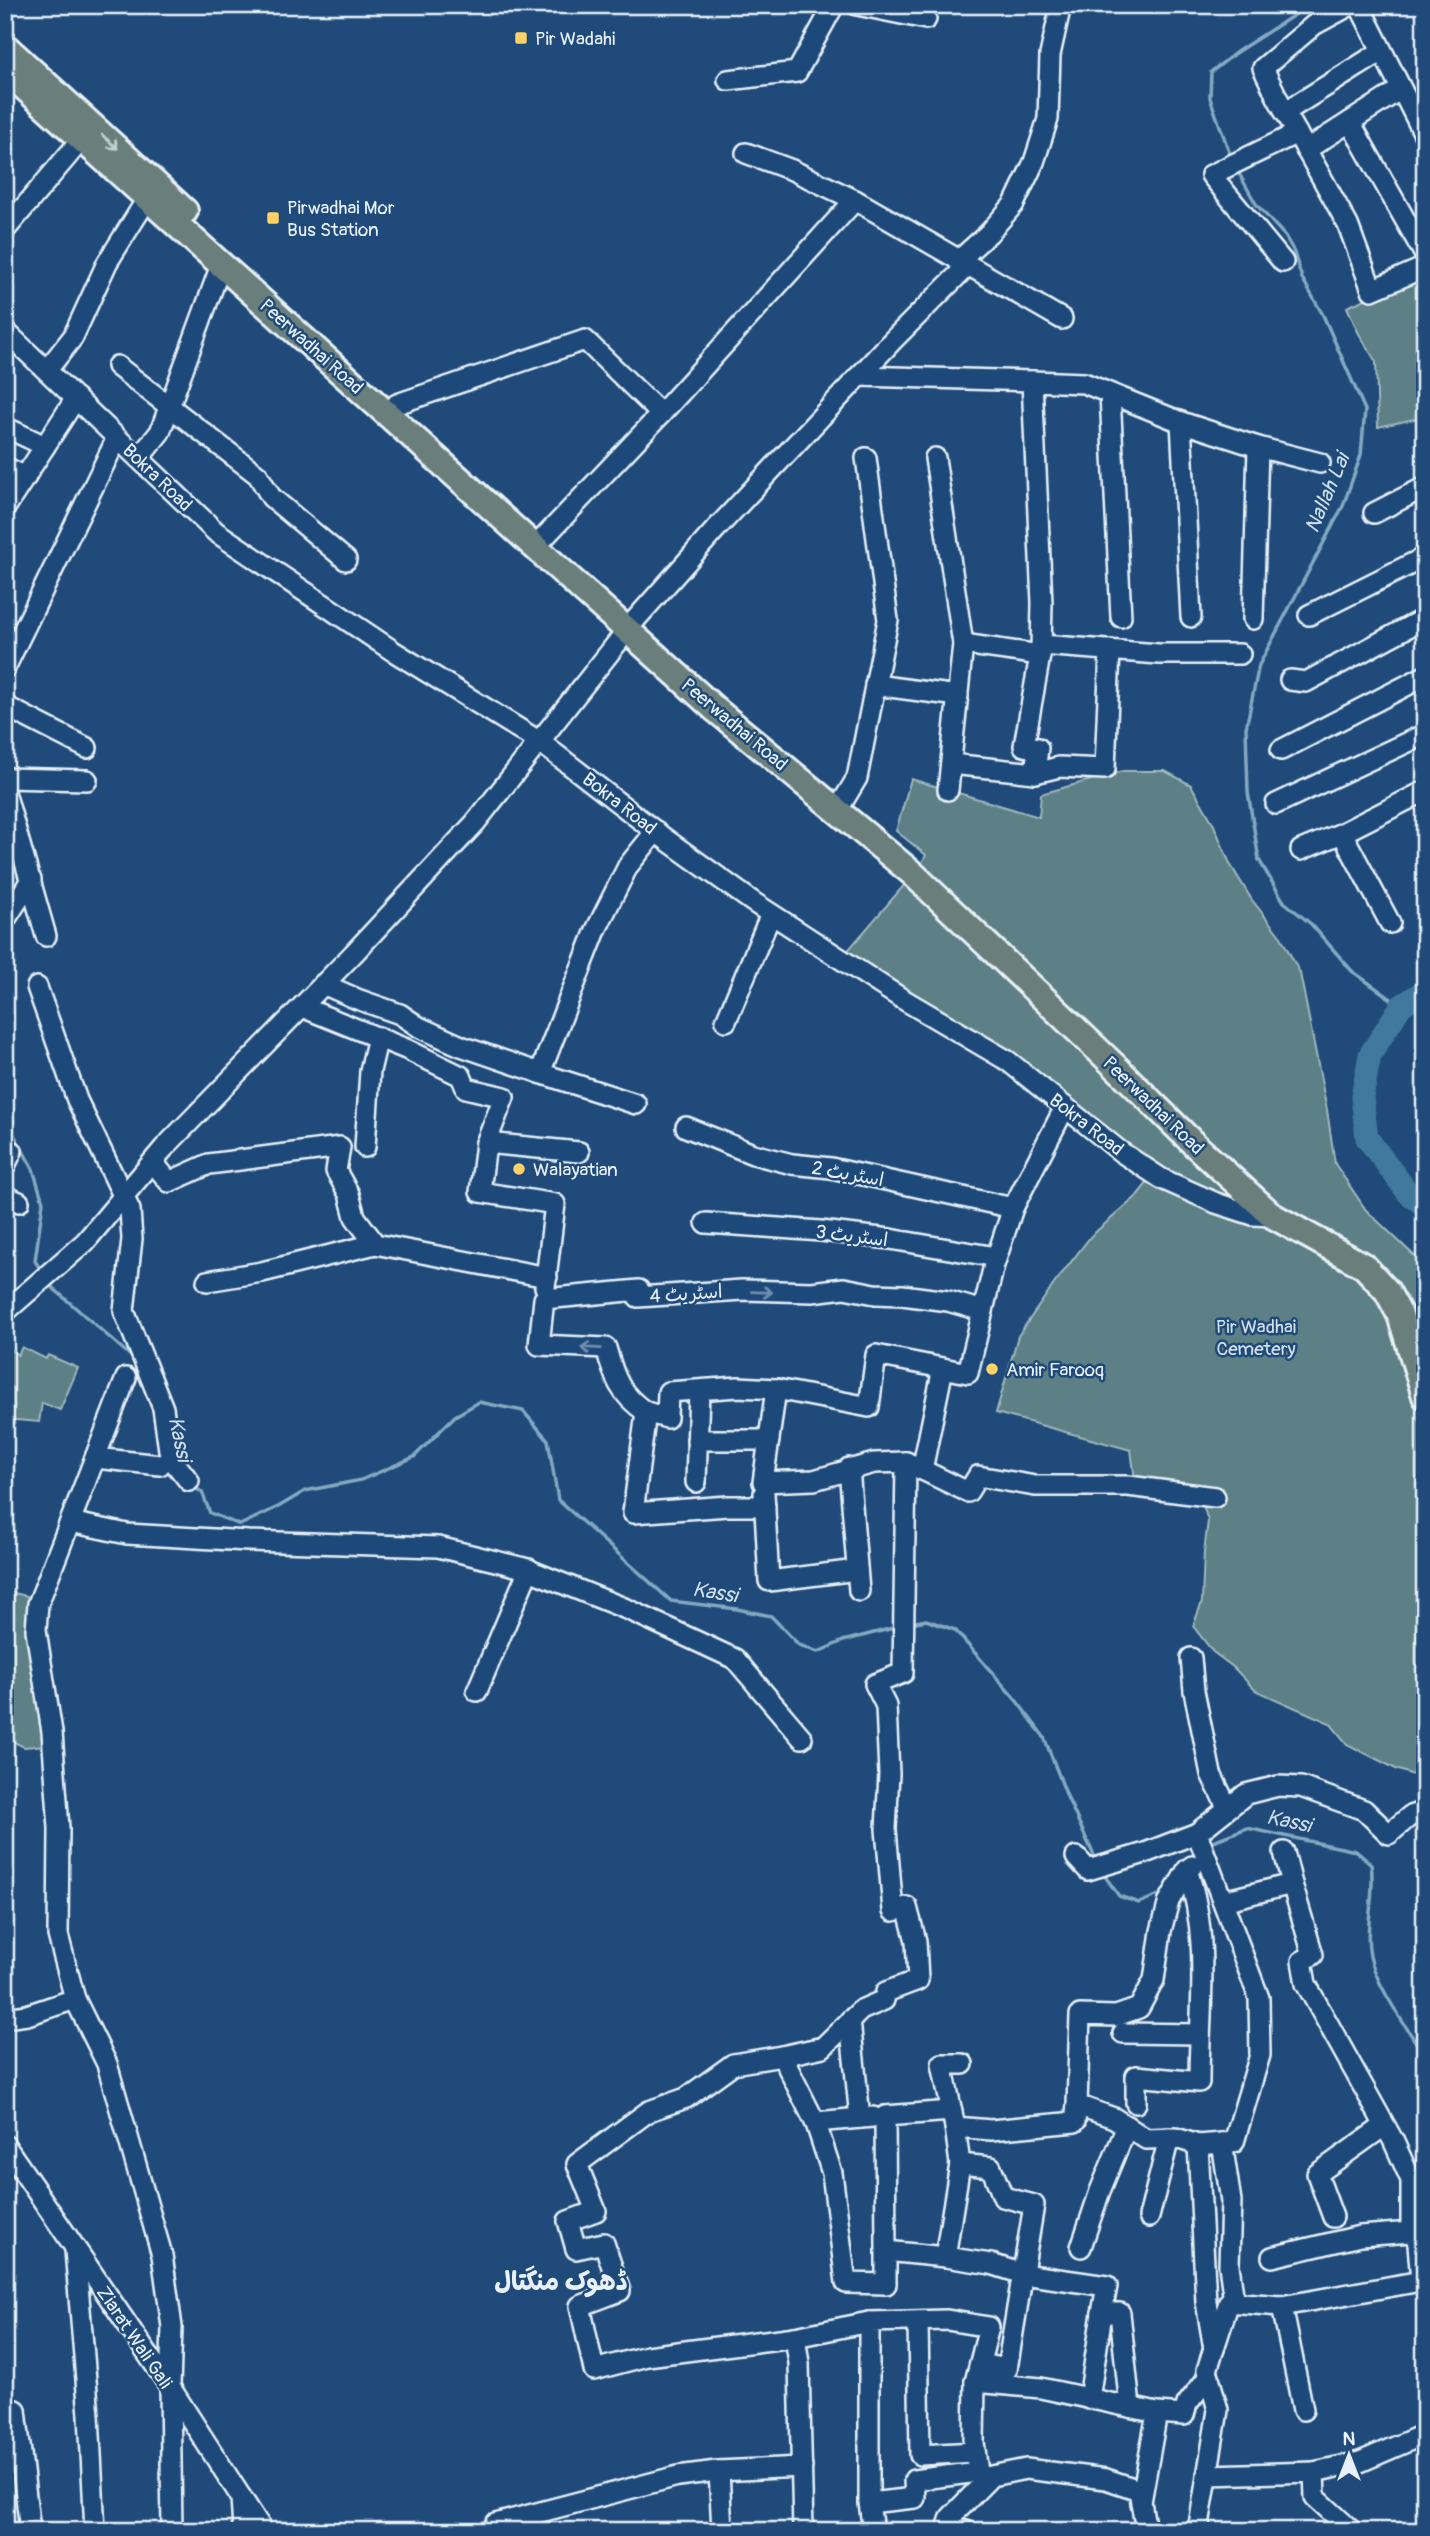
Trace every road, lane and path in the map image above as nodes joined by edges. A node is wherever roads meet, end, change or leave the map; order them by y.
1 (834, 5) edge
2 (857, 5) edge
3 (1061, 5) edge
4 (1351, 5) edge
5 (1359, 5) edge
6 (926, 19) dead end
7 (5, 46) edge
8 (1382, 51) junction
9 (5, 70) edge
10 (728, 80) dead end
11 (1401, 89) junction
12 (1285, 112) junction
13 (1350, 122) junction
14 (1425, 136) edge
15 (81, 140) junction
16 (1301, 141) junction
17 (746, 153) dead end
18 (147, 199) junction
19 (855, 200) junction
20 (5, 230) edge
21 (1425, 255) edge
22 (1283, 262) dead end
23 (963, 264) junction
24 (221, 265) junction
25 (1425, 267) edge
26 (1062, 319) dead end
27 (8, 341) edge
28 (117, 366) dead end
29 (47, 370) junction
30 (859, 376) junction
31 (1032, 381) junction
32 (1110, 394) junction
33 (76, 398) junction
34 (397, 404) junction
35 (170, 406) junction
36 (661, 414) junction
37 (1181, 422) junction
38 (5, 427) edge
39 (117, 438) junction
40 (45, 446) junction
41 (1258, 447) junction
42 (138, 458) junction
43 (866, 458) dead end
44 (936, 458) dead end
45 (1320, 463) dead end
46 (5, 467) edge
47 (26, 477) junction
48 (1425, 486) edge
49 (5, 508) edge
50 (1374, 513) dead end
51 (541, 542) junction
52 (1425, 557) edge
53 (346, 560) dead end
54 (1309, 615) dead end
55 (1121, 617) dead end
56 (1191, 617) dead end
57 (1425, 618) edge
58 (1253, 619) dead end
59 (631, 625) junction
60 (963, 644) junction
61 (1041, 650) junction
62 (1111, 650) junction
63 (1240, 654) dead end
64 (5, 668) edge
65 (1425, 676) edge
66 (1290, 680) dead end
67 (876, 685) junction
68 (958, 696) junction
69 (5, 706) edge
70 (1425, 734) edge
71 (540, 742) junction
72 (87, 748) dead end
73 (1281, 750) dead end
74 (951, 764) junction
75 (1035, 773) junction
76 (5, 778) edge
77 (87, 780) dead end
78 (948, 790) dead end
79 (1425, 791) edge
80 (5, 792) edge
81 (1276, 804) dead end
82 (834, 808) junction
83 (656, 831) junction
84 (1342, 832) junction
85 (1301, 850) dead end
86 (31, 880) junction
87 (771, 914) junction
88 (5, 920) edge
89 (1390, 923) dead end
90 (46, 936) dead end
91 (323, 984) junction
92 (37, 987) dead end
93 (302, 1007) junction
94 (726, 1021) dead end
95 (378, 1037) junction
96 (540, 1073) junction
97 (636, 1104) dead end
98 (1065, 1107) junction
99 (686, 1127) dead end
100 (486, 1143) junction
101 (365, 1147) dead end
102 (579, 1152) dead end
103 (153, 1162) junction
104 (124, 1196) junction
105 (1013, 1208) junction
106 (1273, 1216) junction
107 (706, 1223) dead end
108 (375, 1244) junction
109 (996, 1257) junction
110 (547, 1276) junction
111 (207, 1281) dead end
112 (544, 1299) junction
113 (983, 1311) junction
114 (5, 1312) edge
115 (943, 1368) junction
116 (125, 1378) dead end
117 (776, 1389) junction
118 (699, 1391) junction
119 (1425, 1396) edge
120 (646, 1412) junction
121 (697, 1440) junction
122 (769, 1440) junction
123 (94, 1458) junction
124 (160, 1465) dead end
125 (914, 1466) junction
126 (849, 1468) junction
127 (189, 1481) dead end
128 (696, 1482) dead end
129 (763, 1482) junction
130 (1215, 1497) dead end
131 (765, 1506) junction
132 (70, 1522) junction
133 (529, 1569) junction
134 (857, 1570) junction
135 (859, 1591) dead end
136 (1191, 1658) dead end
137 (477, 1691) dead end
138 (802, 1738) dead end
139 (1227, 1807) junction
140 (1425, 1811) edge
141 (1197, 1833) junction
142 (1284, 1852) dead end
143 (1207, 1854) junction
144 (1082, 1864) dead end
145 (1187, 1870) junction
146 (1292, 1884) junction
147 (1223, 1901) junction
148 (75, 1999) junction
149 (5, 2018) edge
150 (850, 2020) junction
151 (1123, 2033) dead end
152 (1199, 2034) junction
153 (782, 2056) junction
154 (962, 2064) dead end
155 (1136, 2103) dead end
156 (1077, 2105) junction
157 (885, 2116) junction
158 (860, 2118) junction
159 (953, 2119) junction
160 (815, 2122) junction
161 (1126, 2126) junction
162 (1384, 2126) junction
163 (1169, 2138) junction
164 (1222, 2143) junction
165 (1198, 2144) junction
166 (5, 2145) edge
167 (960, 2164) junction
168 (1149, 2217) dead end
169 (1333, 2217) dead end
170 (1418, 2232) edge
171 (1082, 2248) dead end
172 (75, 2249) junction
173 (886, 2251) junction
174 (945, 2257) junction
175 (1272, 2257) dead end
176 (1023, 2274) junction
177 (1234, 2302) junction
178 (1282, 2306) junction
179 (1102, 2314) junction
180 (918, 2321) junction
181 (869, 2322) junction
182 (795, 2337) junction
183 (1214, 2349) junction
184 (977, 2373) junction
185 (1209, 2376) junction
186 (170, 2387) junction
187 (1089, 2399) junction
188 (1130, 2407) junction
189 (16, 2410) dead end
190 (1303, 2410) dead end
191 (1157, 2413) junction
192 (1425, 2434) edge
193 (975, 2452) junction
194 (802, 2468) junction
195 (719, 2471) junction
196 (1314, 2472) junction
197 (1207, 2475) junction
198 (240, 2497) junction
199 (1141, 2502) junction
200 (869, 2503) junction
201 (953, 2530) edge
202 (30, 2531) edge
203 (95, 2531) edge
204 (172, 2531) edge
205 (243, 2531) edge
206 (263, 2531) edge
207 (496, 2531) edge
208 (722, 2531) edge
209 (803, 2531) edge
210 (873, 2531) edge
211 (1146, 2531) edge
212 (1198, 2531) edge
213 (1352, 2531) edge

1 - 10 street
2 - 6 street
3 - 23 street
4 - 12 street
5 - 8 street
7 -> 34 main road
8 - 11 street
8 - 12 street
9 - 15 main road, Peerwadhai Road
11 - 13 street
11 - 14 street
12 - 16 street
13 - 16 street
13 - 21 street
15 - 18 main road, Peerwadhai Road
15 - 20 street
16 - 22 street
16 - 25 street
17 - 19 street
18 - 24 main road, Peerwadhai Road
18 - 29 street
19 - 23 street
19 - 36 street
23 - 26 street
23 - 30 street
24 - 35 street
24 - 51 main road, Peerwadhai Road
27 - 29 street, Bokra Road
28 - 35 street
29 - 33 street, Bokra Road
30 - 31 street
30 - 59 street
31 - 32 street
31 - 61 street
32 - 37 street
32 - 55 street
33 - 39 street, Bokra Road
33 - 40 street
34 - 36 street
34 - 51 main road
35 - 42 street
35 - 53 street
36 - 51 street
37 - 41 street
37 - 56 street
38 - 40 street
39 - 42 street, Bokra Road
39 - 64 street
40 - 47 street
41 - 45 street
41 - 58 street
42 - 71 street, Bokra Road
43 - 67 street
44 - 60 street
46 - 47 street
47 - 49 street
48 - 50 street
51 - 59 main road, Peerwadhai Road
52 - 54 street
57 - 66 street
59 - 71 street
59 - 82 main road, Peerwadhai Road
60 - 61 street
60 - 68 street
61 - 62 street
61 - 75 street
62 - 63 street
62 - 75 street
65 - 73 street
67 - 68 street
67 - 82 street
68 - 74 street
69 - 72 street
70 - 81 street
71 - 83 street, Bokra Road
71 - 91 street
74 - 75 street
74 - 78 street
76 - 77 street
79 - 84 street
80 - 86 street
82 - 106 main road, Peerwadhai Road
83 - 87 street, Bokra Road
83 - 96 street
84 - 85 street
84 - 89 street
86 - 88 street
86 - 90 street
87 - 94 street
87 - 98 street, Bokra Road
91 - 93 street
91 - 96 street
92 - 104 street
93 - 95 street
93 - 103 street
95 - 100 street
95 - 101 street
96 - 97 street
98 - 105 street
98 - 106 street, Bokra Road
99 - 105 street, اسٹریٹ 2
100 - 102 street
100 - 110 street
103 - 104 street
103 - 108 street
104 - 114 street
104 - 127 street
105 - 109 street
106 - 119 main road, Peerwadhai Road
107 - 109 street, اسٹریٹ 3
108 - 110 street
108 - 111 street
109 - 113 street
110 - 112 street
112 -> 113 street, اسٹریٹ 4
120 -> 112 street
113 - 115 street
115 - 117 street
115 - 125 street
116 - 123 street
117 - 118 street
117 - 122 street
118 - 120 street
118 - 121 street
120 - 131 street
121 - 122 street
121 - 128 street
122 - 129 street
123 - 124 street
123 - 132 street
125 - 126 street
125 - 130 street
125 - 150 street
126 - 129 street
126 - 134 street
129 - 131 street
131 - 134 street
132 - 133 street
132 - 148 street
133 - 137 street
133 - 138 street
134 - 135 street
136 - 139 street
139 - 140 street
139 - 141 street
141 - 143 street
141 - 144 street
142 - 146 street
143 - 145 street
143 - 147 street
145 - 152 street
145 - 156 street
146 - 147 street
146 - 162 street
147 - 164 street
148 - 149 street
148 - 186 street
150 - 153 street
150 - 158 street
151 - 152 street
152 - 155 street
153 - 160 street
153 - 182 street
154 - 159 street
156 - 159 street
156 - 161 street
157 - 158 street
157 - 159 street
157 - 173 street
158 - 160 street
159 - 167 street
160 - 173 street
161 - 163 street
161 - 171 street
162 - 169 street
162 - 170 street
163 - 165 street
163 - 168 street
164 - 165 street
164 - 177 street
165 - 183 street
166 - 172 street, Ziarat Wali Gali
167 - 174 street
167 - 176 street
170 - 175 street
170 - 178 street
172 - 186 street, Ziarat Wali Gali
172 - 203 street
173 - 174 street
174 - 176 street
176 - 179 street
176 - 184 street
177 - 178 street
177 - 183 street
178 - 190 street
179 - 187 street
179 - 188 street
180 - 181 street
180 - 184 street
180 - 193 street
181 - 182 street
181 - 200 street
182 - 194 street
183 - 185 street
184 - 187 street
184 - 193 street
185 - 191 street
185 - 197 street
186 - 198 street, Ziarat Wali Gali
186 - 204 street
187 - 188 street
188 - 191 street
189 - 202 street
191 - 199 street
192 - 196 street
193 - 200 street
194 - 195 street
194 - 209 street
195 - 207 street
195 - 208 street
196 - 197 street
196 - 213 street
197 - 212 street
198 - 205 street
198 - 206 street, Ziarat Wali Gali
199 - 201 street
199 - 211 street
200 - 210 street

